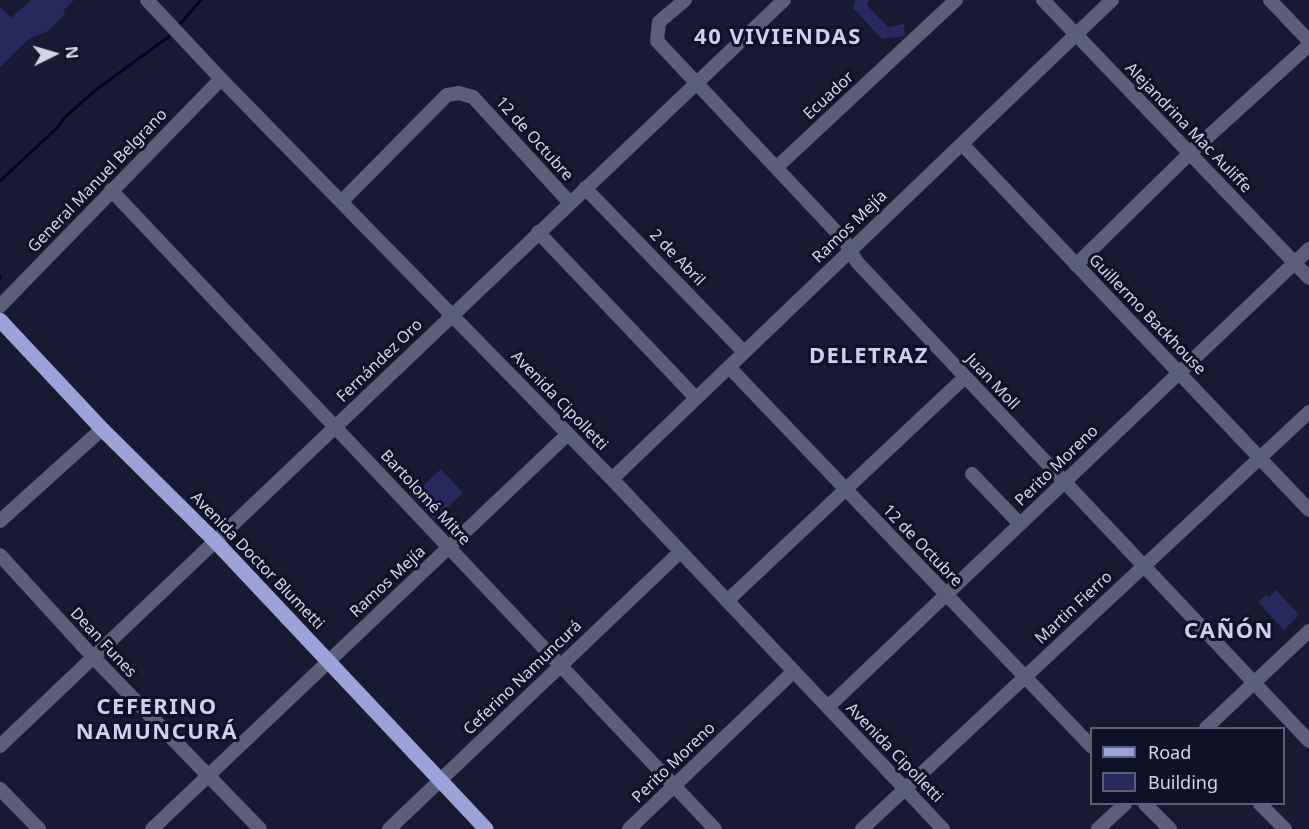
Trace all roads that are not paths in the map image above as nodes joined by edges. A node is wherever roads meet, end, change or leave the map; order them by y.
1 (147, 0) edge
2 (685, 0) edge
3 (783, 0) edge
4 (956, 0) edge
5 (1043, 0) edge
6 (1112, 0) edge
7 (1270, 0) edge
8 (1076, 34) junction
9 (1309, 43) edge
10 (221, 79) junction
11 (695, 84) junction
12 (962, 144) junction
13 (1190, 153) junction
14 (777, 167) junction
15 (585, 188) junction
16 (111, 190) junction
17 (341, 202) junction
18 (570, 202) junction
19 (538, 232) junction
20 (1309, 249) edge
21 (849, 250) junction
22 (1294, 263) junction
23 (1076, 265) junction
24 (1309, 278) edge
25 (0, 306) edge
26 (452, 315) junction
27 (0, 320) edge
28 (744, 352) junction
29 (729, 367) junction
30 (1179, 373) junction
31 (965, 377) junction
32 (696, 398) junction
33 (1309, 412) edge
34 (335, 427) junction
35 (102, 429) junction
36 (568, 434) junction
37 (1260, 458) junction
38 (972, 474) dead end
39 (612, 478) junction
40 (1064, 482) junction
41 (845, 489) junction
42 (1309, 510) edge
43 (0, 520) edge
44 (1020, 524) junction
45 (216, 542) junction
46 (449, 547) junction
47 (680, 552) junction
48 (0, 555) edge
49 (1144, 566) junction
50 (946, 595) junction
51 (727, 601) junction
52 (1309, 632) edge
53 (94, 658) junction
54 (328, 660) junction
55 (560, 665) junction
56 (794, 671) junction
57 (1024, 677) junction
58 (1254, 683) junction
59 (828, 707) junction
60 (1208, 727) edge
61 (1309, 741) edge
62 (1090, 745) edge
63 (0, 746) edge
64 (208, 775) junction
65 (440, 780) junction
66 (674, 786) junction
67 (904, 788) junction
68 (0, 789) edge
69 (1124, 805) edge
70 (1146, 805) edge
71 (1261, 805) edge
72 (39, 829) edge
73 (152, 829) edge
74 (260, 829) edge
75 (389, 829) edge
76 (486, 829) edge
77 (629, 829) edge
78 (715, 829) edge
79 (862, 829) edge
80 (944, 829) edge
81 (1098, 829) edge
82 (1170, 829) edge
83 (1285, 829) edge

1 - 10 street, Avenida Cipolletti
2 - 11 street, Juan Moll
3 - 11 street, Fernández Oro
4 - 14 street, Ecuador
5 - 8 street, Alejandrina Mac Auliffe
6 - 8 street, Ramos Mejía
7 - 9 street
8 - 12 street, Ramos Mejía
8 - 13 street, Alejandrina Mac Auliffe
9 - 13 street
10 - 16 street, General Manuel Belgrano
10 - 17 street, Avenida Cipolletti
11 - 14 street, Juan Moll
11 - 15 street, Fernández Oro
12 - 21 street, Ramos Mejía
12 - 23 street, Guillermo Backhouse
13 - 22 street, Alejandrina Mac Auliffe
13 - 23 street
14 - 21 street, Juan Moll
15 - 18 street, Fernández Oro
15 - 28 street, 2 de Abril
16 - 25 street, General Manuel Belgrano
16 - 34 street, Bartolomé Mitre
17 - 18 street, 12 de Octubre
17 - 26 street, Avenida Cipolletti
18 - 19 street, Fernández Oro
19 - 26 street, Fernández Oro
19 - 32 street
20 - 22 street, Perito Moreno
21 - 28 street, Ramos Mejía
21 - 31 street, Juan Moll
22 - 24 street, Alejandrina Mac Auliffe
22 - 30 street, Perito Moreno
23 - 30 street, Guillermo Backhouse
26 - 34 street, Fernández Oro
26 - 36 street, Avenida Cipolletti
27 - 35 main road, Avenida Doctor Blumetti
28 - 29 street, Ramos Mejía
29 - 32 street, Ramos Mejía
29 - 41 street, 12 de Octubre
30 - 37 street, Guillermo Backhouse
30 - 40 street, Perito Moreno
31 - 40 street, Juan Moll
31 - 41 street
32 - 39 street, Ramos Mejía
33 - 37 street, Martin Fierro
34 - 45 street, Fernández Oro
34 - 46 street, Bartolomé Mitre
35 - 43 street
35 - 45 main road, Avenida Doctor Blumetti
36 - 39 street, Avenida Cipolletti
36 - 46 street, Ramos Mejía
37 - 42 street, Guillermo Backhouse
37 - 49 street, Martin Fierro
38 - 44 street
39 - 47 street, Avenida Cipolletti
40 - 44 street, Perito Moreno
40 - 49 street, Juan Moll
41 - 50 street, 12 de Octubre
41 - 51 street
44 - 50 street, Perito Moreno
45 - 53 street, Fernández Oro
45 - 54 main road, Avenida Doctor Blumetti
46 - 54 street, Ramos Mejía
46 - 55 street, Bartolomé Mitre
47 - 51 street, Avenida Cipolletti
47 - 55 street, Ceferino Namuncurá
48 - 53 street, Dean Funes
49 - 57 street, Martin Fierro
49 - 58 street, Juan Moll
50 - 57 street, 12 de Octubre
50 - 59 street, Perito Moreno
51 - 56 street, Avenida Cipolletti
52 - 58 street
53 - 63 street, Fernández Oro
53 - 64 street, Dean Funes
54 - 64 street, Ramos Mejía
54 - 65 main road, Avenida Doctor Blumetti
55 - 65 street, Ceferino Namuncurá
55 - 66 street, Bartolomé Mitre
56 - 59 street, Avenida Cipolletti
56 - 66 street, Perito Moreno
57 - 62 street, 12 de Octubre
57 - 67 street, Martin Fierro
58 - 60 street
58 - 61 street, Juan Moll
59 - 67 street, Avenida Cipolletti
64 - 73 street, Ramos Mejía
64 - 74 street, Dean Funes
65 - 75 street, Ceferino Namuncurá
65 - 76 main road, Avenida Doctor Blumetti
66 - 77 street, Perito Moreno
66 - 78 street, Bartolomé Mitre
67 - 79 street, Martin Fierro
67 - 80 street, Avenida Cipolletti
68 - 72 street
69 - 81 street
70 - 82 street
71 - 83 street

